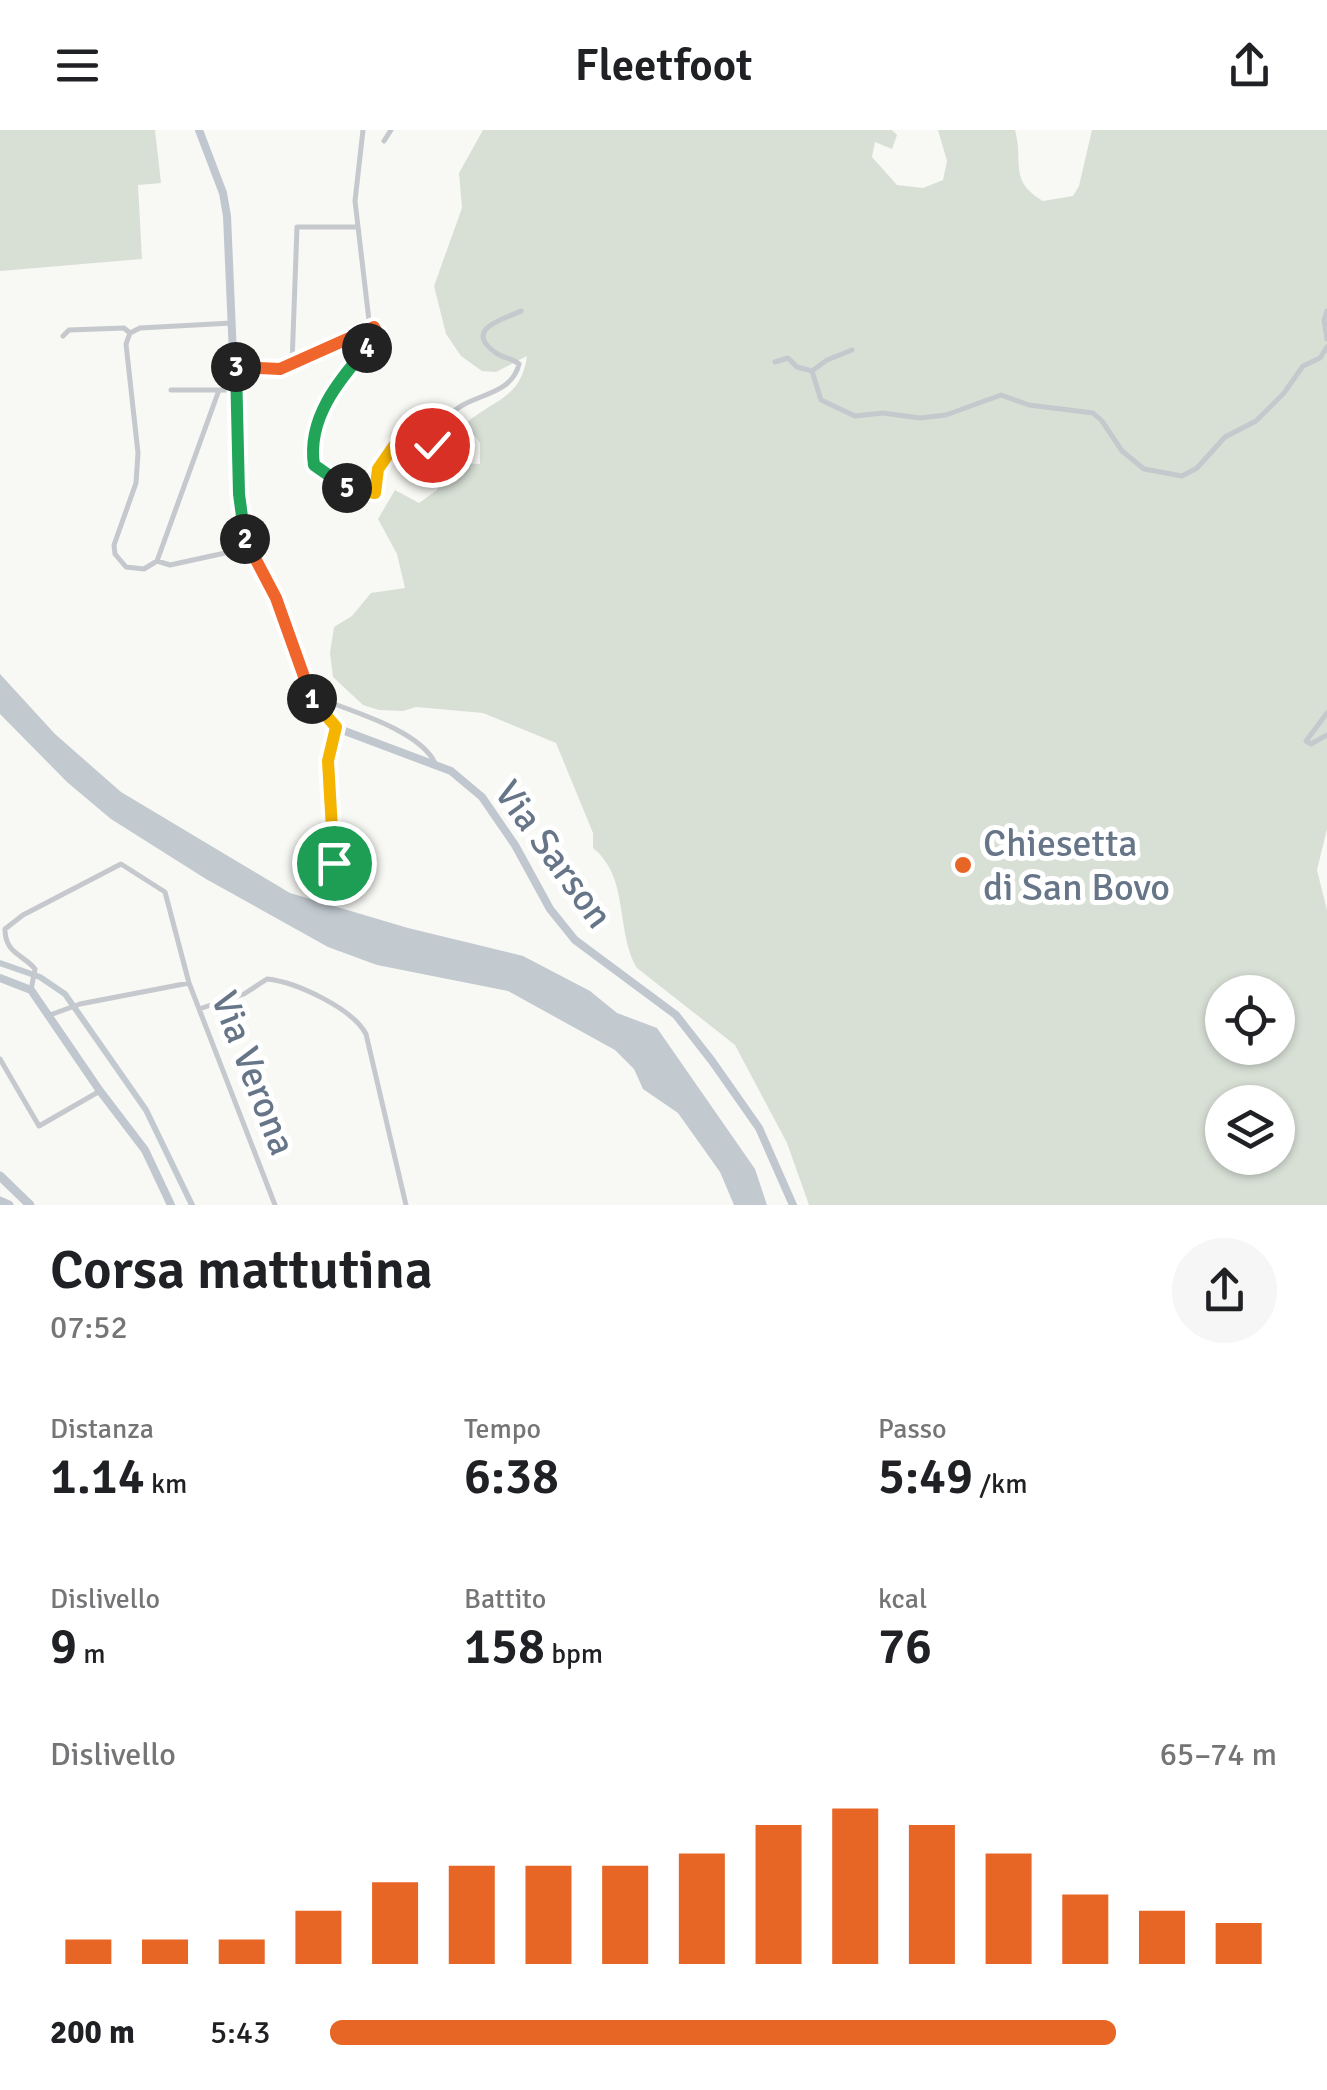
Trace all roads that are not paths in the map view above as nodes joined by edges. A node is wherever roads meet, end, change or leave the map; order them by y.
1 (199, 130) edge
2 (363, 130) edge
3 (391, 130) edge
4 (384, 141) dead end
5 (356, 227) junction
6 (520, 310) dead end
7 (1327, 311) edge
8 (232, 323) junction
9 (370, 328) junction
10 (130, 332) junction
11 (63, 336) dead end
12 (1327, 338) edge
13 (1327, 347) edge
14 (852, 350) dead end
15 (775, 362) dead end
16 (292, 364) junction
17 (235, 366) junction
18 (812, 371) junction
19 (170, 390) dead end
20 (219, 390) junction
21 (236, 390) junction
22 (248, 548) junction
23 (157, 561) junction
24 (310, 695) junction
25 (1327, 713) edge
26 (336, 727) junction
27 (1327, 735) edge
28 (435, 764) junction
29 (334, 868) dead end
30 (0, 925) edge
31 (5, 933) junction
32 (0, 978) edge
33 (189, 983) junction
34 (32, 985) junction
35 (200, 1009) junction
36 (50, 1015) junction
37 (0, 1060) edge
38 (100, 1091) junction
39 (0, 1180) edge
40 (0, 1201) edge
41 (26, 1202) edge
42 (9, 1205) edge
43 (171, 1205) edge
44 (276, 1205) edge
45 (406, 1205) edge
46 (794, 1205) edge

1 - 8 street
2 - 5 street
3 - 4 street
5 - 9 street
5 - 16 street
6 - 9 street
7 - 12 street
8 - 10 street
8 - 17 street
9 - 16 street
10 - 11 street
10 - 23 street
13 - 18 street
14 - 18 street
15 - 18 street
16 - 17 street
17 - 21 street
19 - 20 street
20 - 21 street
20 - 23 street
21 - 22 street
22 - 23 street
22 - 24 street
24 - 26 street
24 - 28 street
25 - 27 street
26 - 28 street, Via Sarson
26 - 29 street
28 - 46 street, Via Sarson
30 - 31 street
31 - 33 street
31 - 34 street
32 - 34 street
33 - 35 street, Via Verona
33 - 36 street, Via Verona
34 - 36 street
35 - 44 street, Via Verona
35 - 45 street
36 - 38 street
37 - 38 street
38 - 43 street
39 - 41 highway
40 - 42 highway

